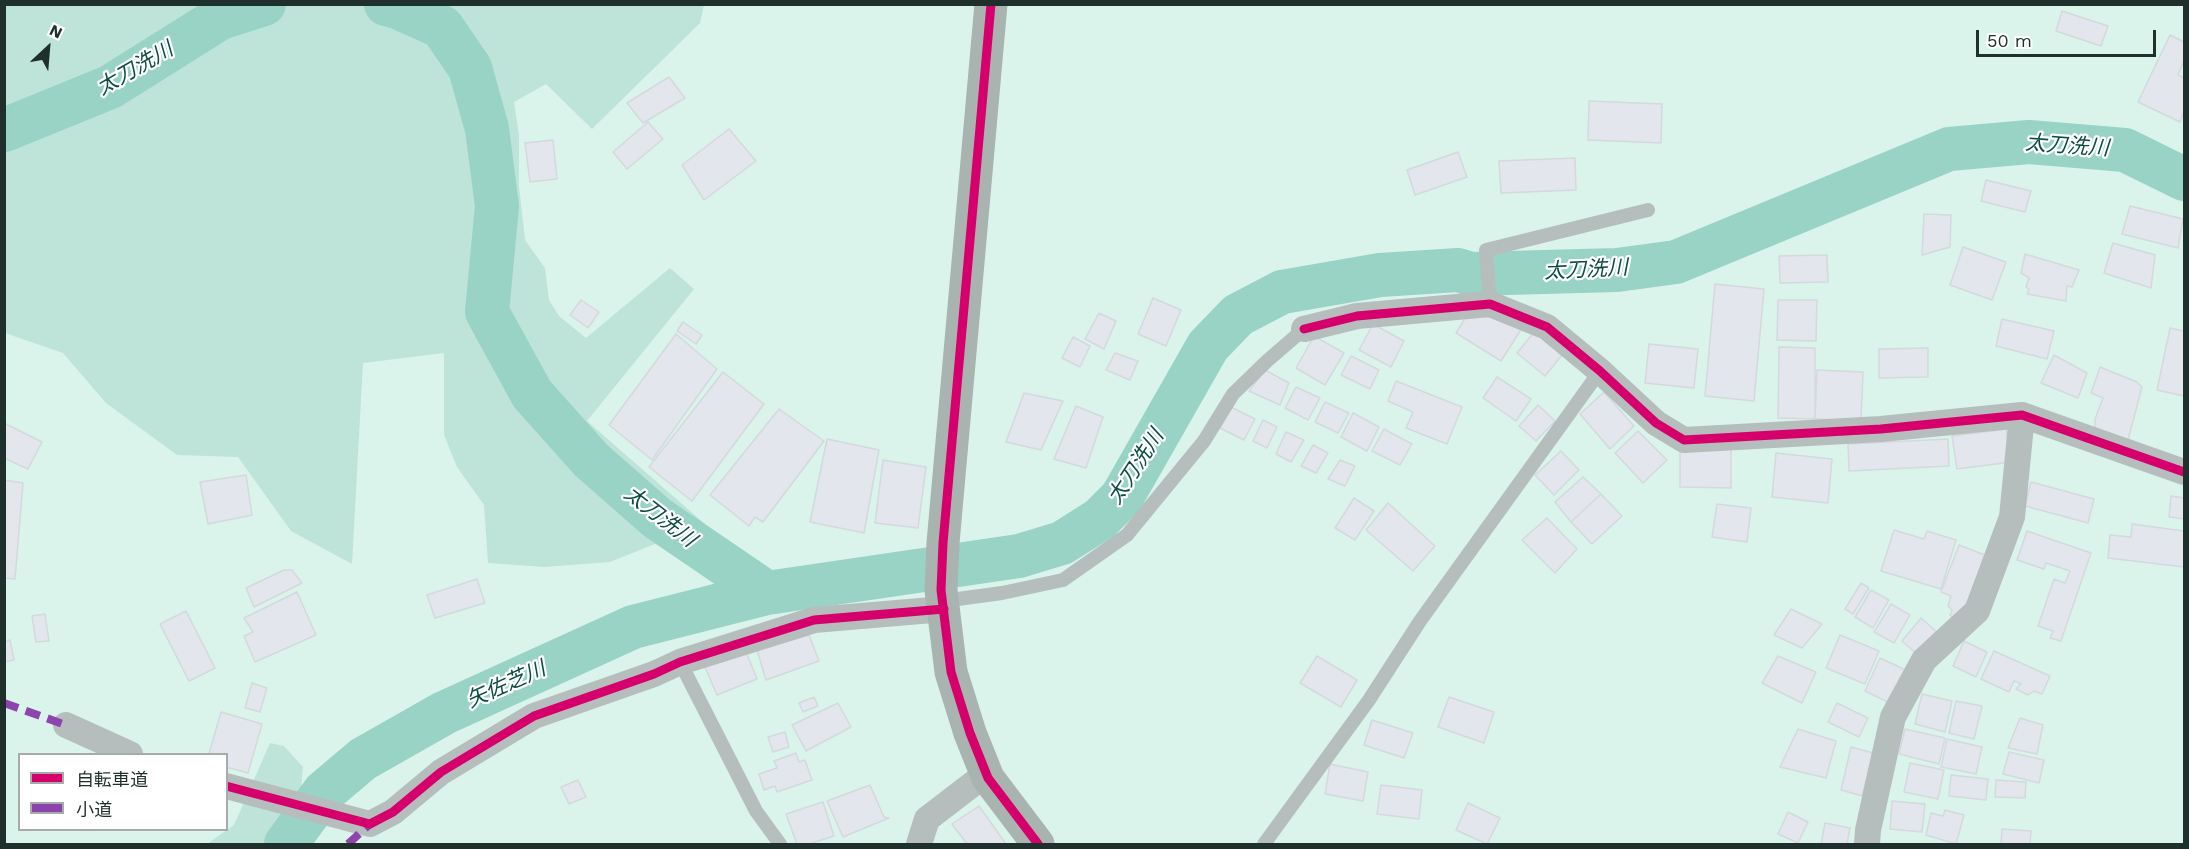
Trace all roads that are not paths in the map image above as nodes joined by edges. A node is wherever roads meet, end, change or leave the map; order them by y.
1 (991, 4) edge
2 (1648, 210) dead end
3 (1490, 304) junction
4 (1304, 329) joint
5 (1600, 371) junction
6 (2022, 415) junction
7 (2184, 472) edge
8 (943, 600) junction
9 (680, 663) junction
10 (66, 725) dead end
11 (128, 753) edge
12 (988, 778) junction
13 (228, 787) edge
14 (780, 844) edge
15 (919, 844) edge
16 (1038, 844) edge
17 (1264, 844) edge
18 (1867, 844) edge

1 - 8 street
2 - 3 lane
3 - 4 street
3 - 5 street
4 - 8 lane
5 - 6 street
5 - 17 lane
6 - 7 street
6 - 18 street
8 - 9 street
8 - 12 street
9 - 13 street
9 - 14 lane
10 - 11 street
12 - 15 street
12 - 16 street

